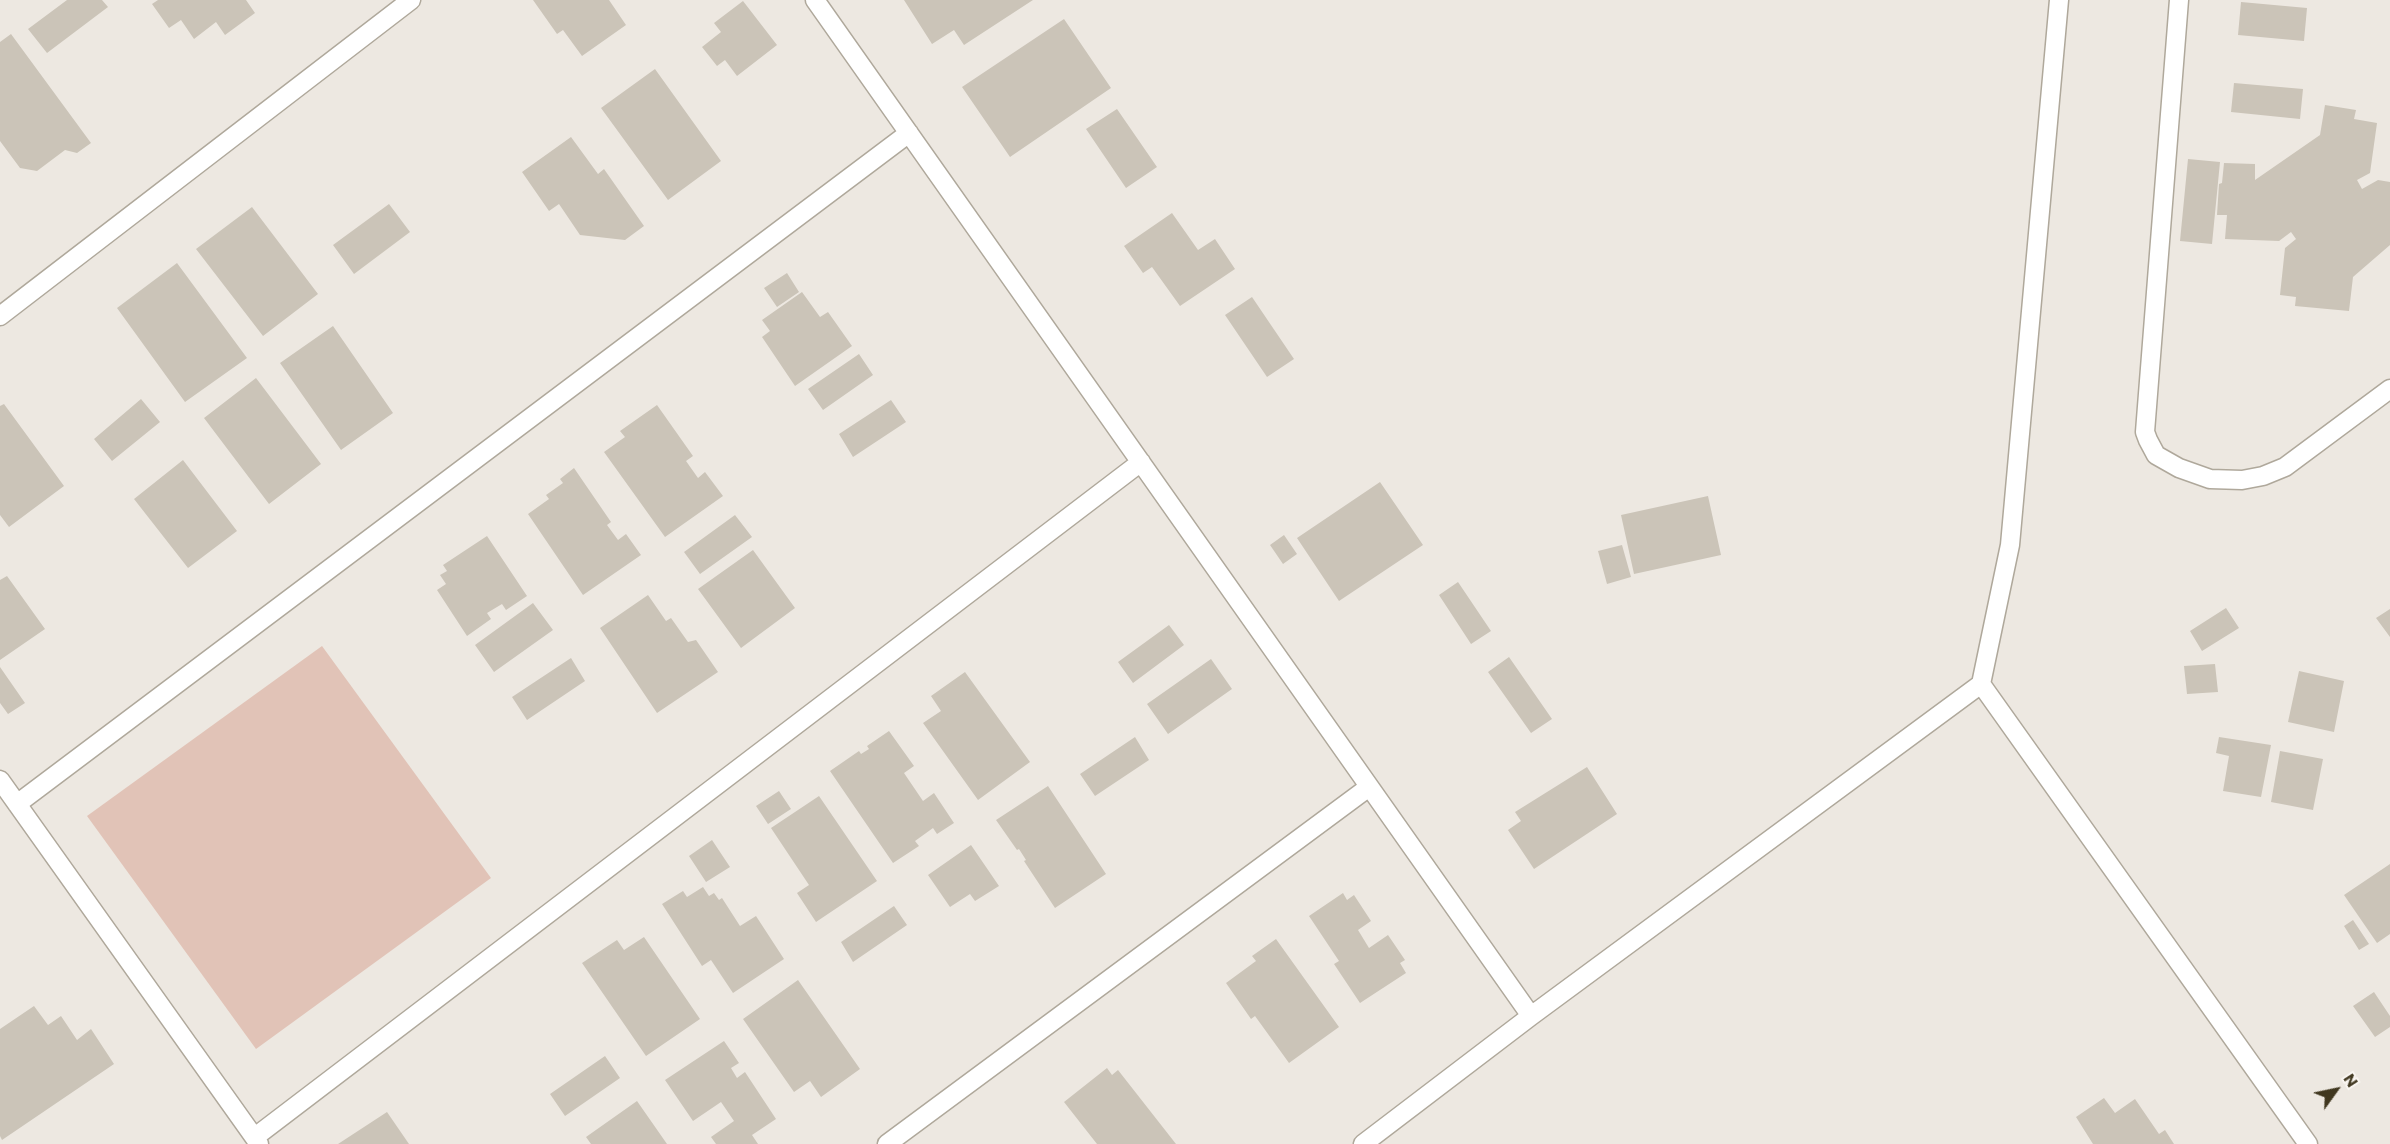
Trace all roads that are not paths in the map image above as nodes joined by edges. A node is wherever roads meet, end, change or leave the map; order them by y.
1 (411, 0) edge
2 (816, 0) edge
3 (2060, 0) edge
4 (2179, 0) edge
5 (909, 133) junction
6 (0, 316) edge
7 (2390, 389) edge
8 (1141, 462) junction
9 (1981, 684) junction
10 (0, 780) edge
11 (1369, 787) junction
12 (17, 804) junction
13 (1531, 1016) junction
14 (257, 1140) edge
15 (887, 1144) edge
16 (1364, 1144) edge
17 (2308, 1144) edge

1 - 6 street
2 - 5 street
3 - 9 street
4 - 7 street
5 - 8 street
5 - 12 street
8 - 11 street
8 - 14 street
9 - 13 street
9 - 17 street
10 - 12 street
11 - 13 street
11 - 15 street
12 - 14 street
13 - 16 street

